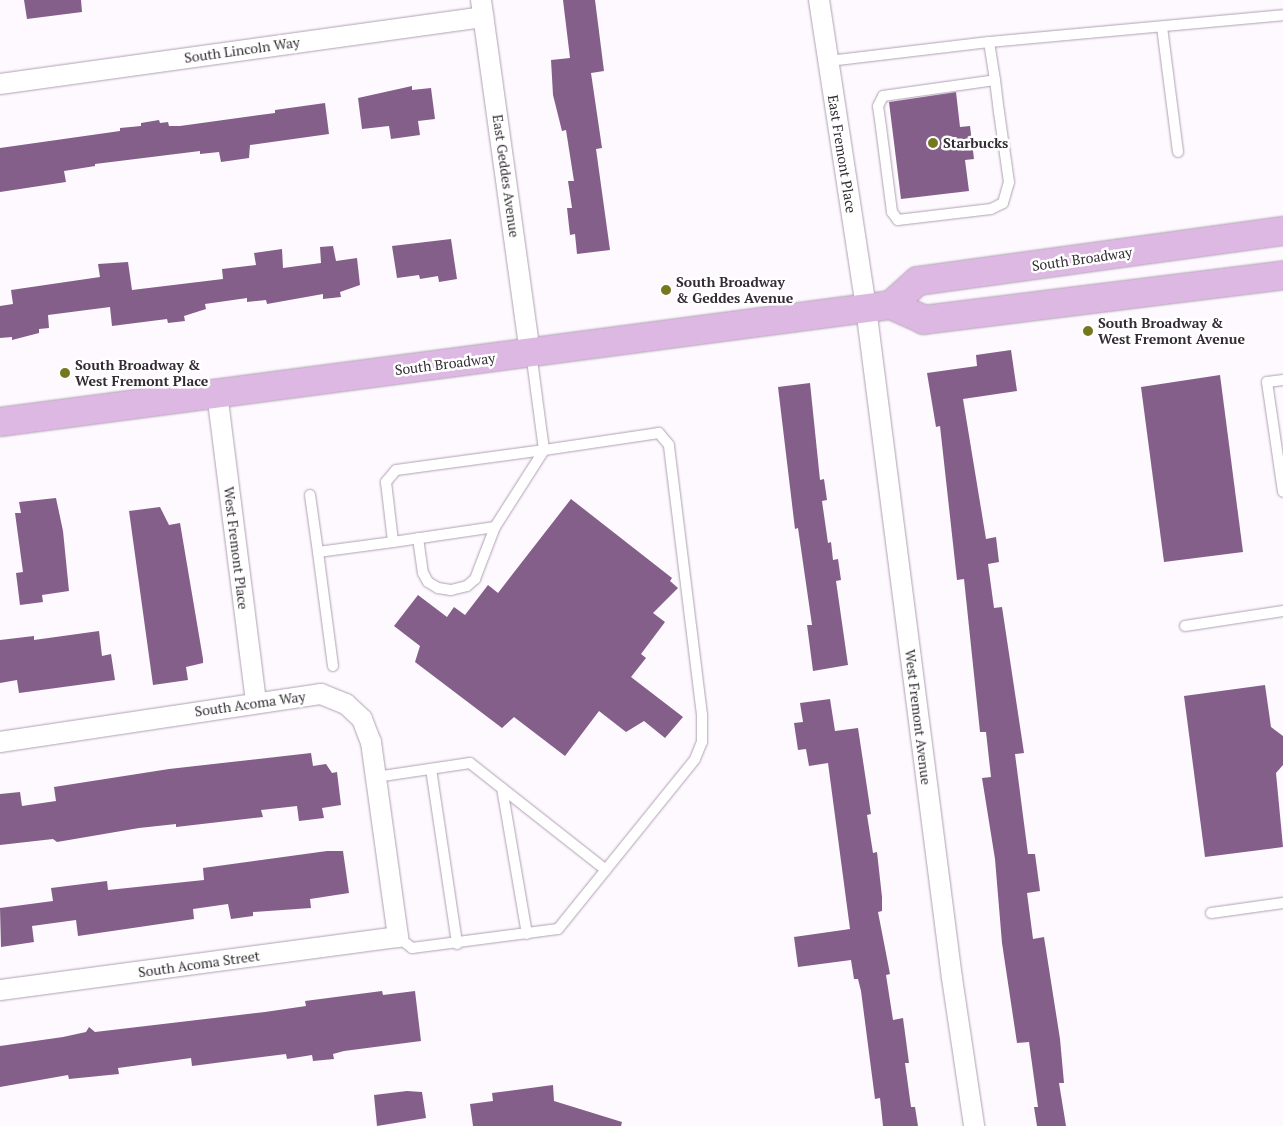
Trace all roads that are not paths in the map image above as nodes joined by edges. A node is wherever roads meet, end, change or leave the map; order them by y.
1 (820, 0) edge
2 (482, 8) edge
3 (1283, 15) edge
4 (1162, 27) junction
5 (989, 42) junction
6 (829, 61) junction
7 (995, 80) junction
8 (0, 84) edge
9 (1178, 152) dead end
10 (1283, 231) edge
11 (1283, 275) edge
12 (878, 307) junction
13 (530, 352) junction
14 (1283, 380) edge
15 (217, 394) junction
16 (0, 422) edge
17 (544, 450) junction
18 (1283, 492) edge
19 (310, 495) dead end
20 (495, 528) junction
21 (418, 538) junction
22 (393, 542) junction
23 (318, 552) junction
24 (1283, 611) edge
25 (1184, 626) dead end
26 (333, 666) dead end
27 (256, 702) junction
28 (0, 742) edge
29 (431, 769) junction
30 (376, 778) junction
31 (502, 788) junction
32 (606, 870) junction
33 (1283, 903) edge
34 (1211, 913) dead end
35 (527, 934) junction
36 (398, 937) junction
37 (457, 944) junction
38 (0, 990) edge
39 (974, 1126) edge

1 - 6 street, East Fremont Place
2 - 8 street, South Lincoln Way
2 - 13 street, East Geddes Avenue
3 - 4 lane
4 - 5 lane
4 - 9 lane
5 - 6 lane
5 - 7 lane
6 - 12 street, East Fremont Place
7 - 7 lane
10 - 12 main road, South Broadway
11 - 12 main road
12 - 13 main road, South Broadway
12 - 39 street, West Fremont Avenue
13 - 15 main road, South Broadway
13 - 17 lane
14 - 18 lane
15 - 16 main road, South Broadway
15 - 27 street, West Fremont Place
17 - 20 lane
17 - 22 lane
17 - 32 lane
19 - 23 lane
20 - 21 lane
20 - 21 lane
21 - 22 lane
22 - 23 lane
23 - 26 lane
24 - 25 lane
27 - 28 street, South Acoma Way
27 - 30 street, South Acoma Way
29 - 30 lane
29 - 31 lane
29 - 37 lane
30 - 36 street, South Acoma Way
31 - 32 lane
31 - 35 lane
32 - 35 lane
33 - 34 lane
35 - 37 lane
36 - 37 lane
36 - 38 street, South Acoma Street

